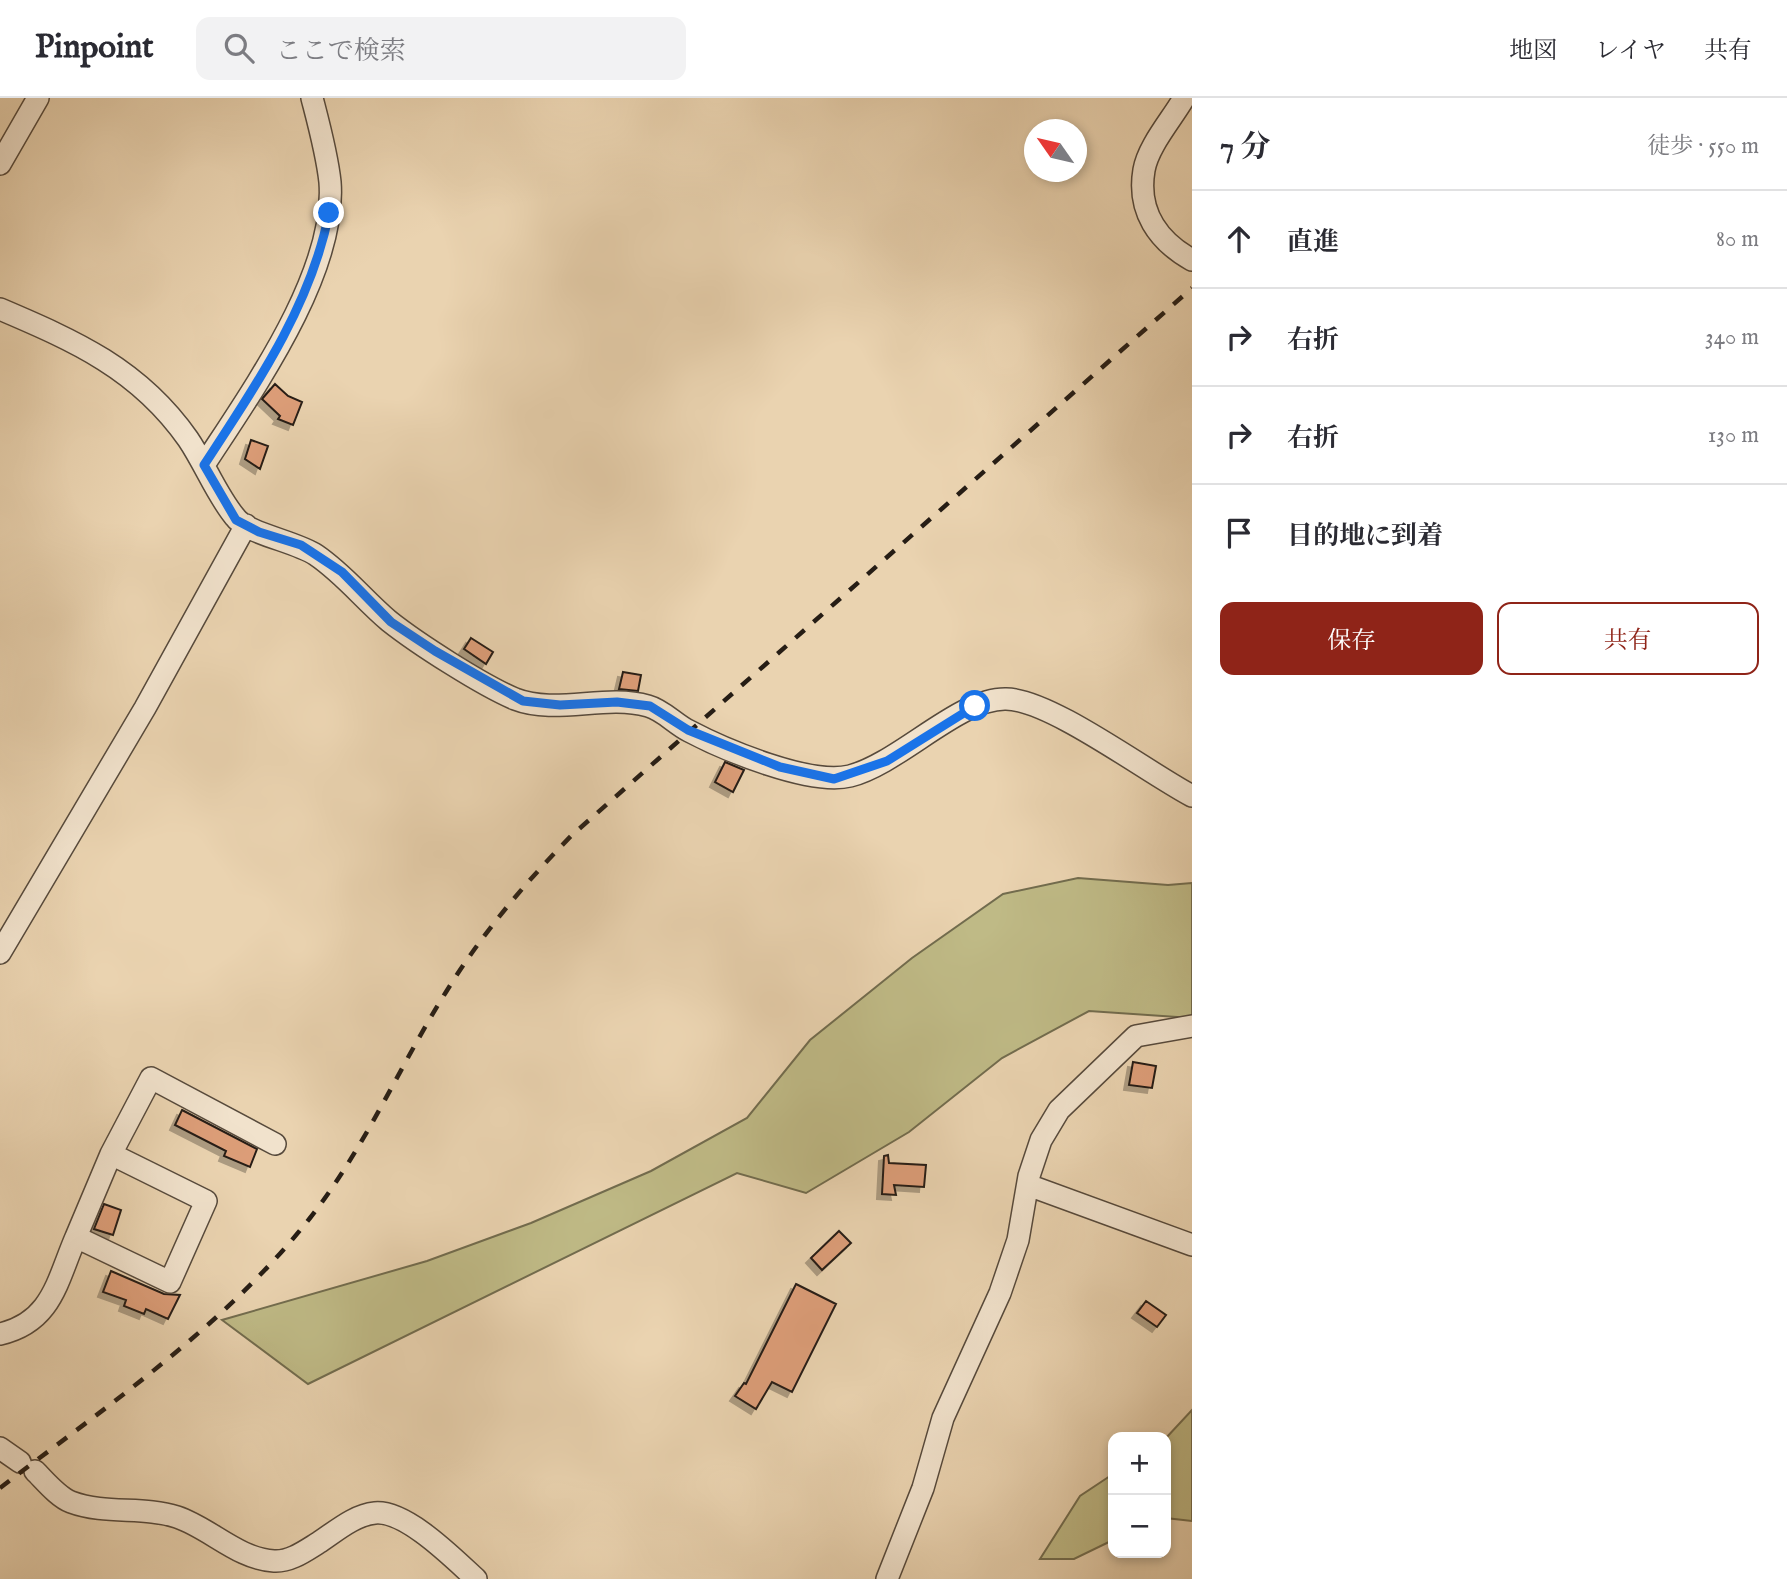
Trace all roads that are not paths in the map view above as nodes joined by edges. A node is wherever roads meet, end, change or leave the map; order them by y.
1 (38, 98) edge
2 (312, 98) edge
3 (1184, 98) edge
4 (0, 164) edge
5 (1192, 260) edge
6 (0, 309) edge
7 (204, 465) junction
8 (246, 525) junction
9 (1192, 796) edge
10 (0, 953) edge
11 (1192, 1026) edge
12 (275, 1144) dead end
13 (111, 1154) junction
14 (1028, 1185) junction
15 (76, 1237) junction
16 (1192, 1245) edge
17 (0, 1334) edge
18 (0, 1448) edge
19 (476, 1579) edge
20 (887, 1579) edge

1 - 4 street
2 - 7 street
3 - 5 street
6 - 7 street
7 - 8 street
8 - 9 street
8 - 10 street
11 - 14 street
12 - 13 street
13 - 15 street
13 - 15 street
14 - 16 street
14 - 20 street
15 - 17 street
18 - 19 street

